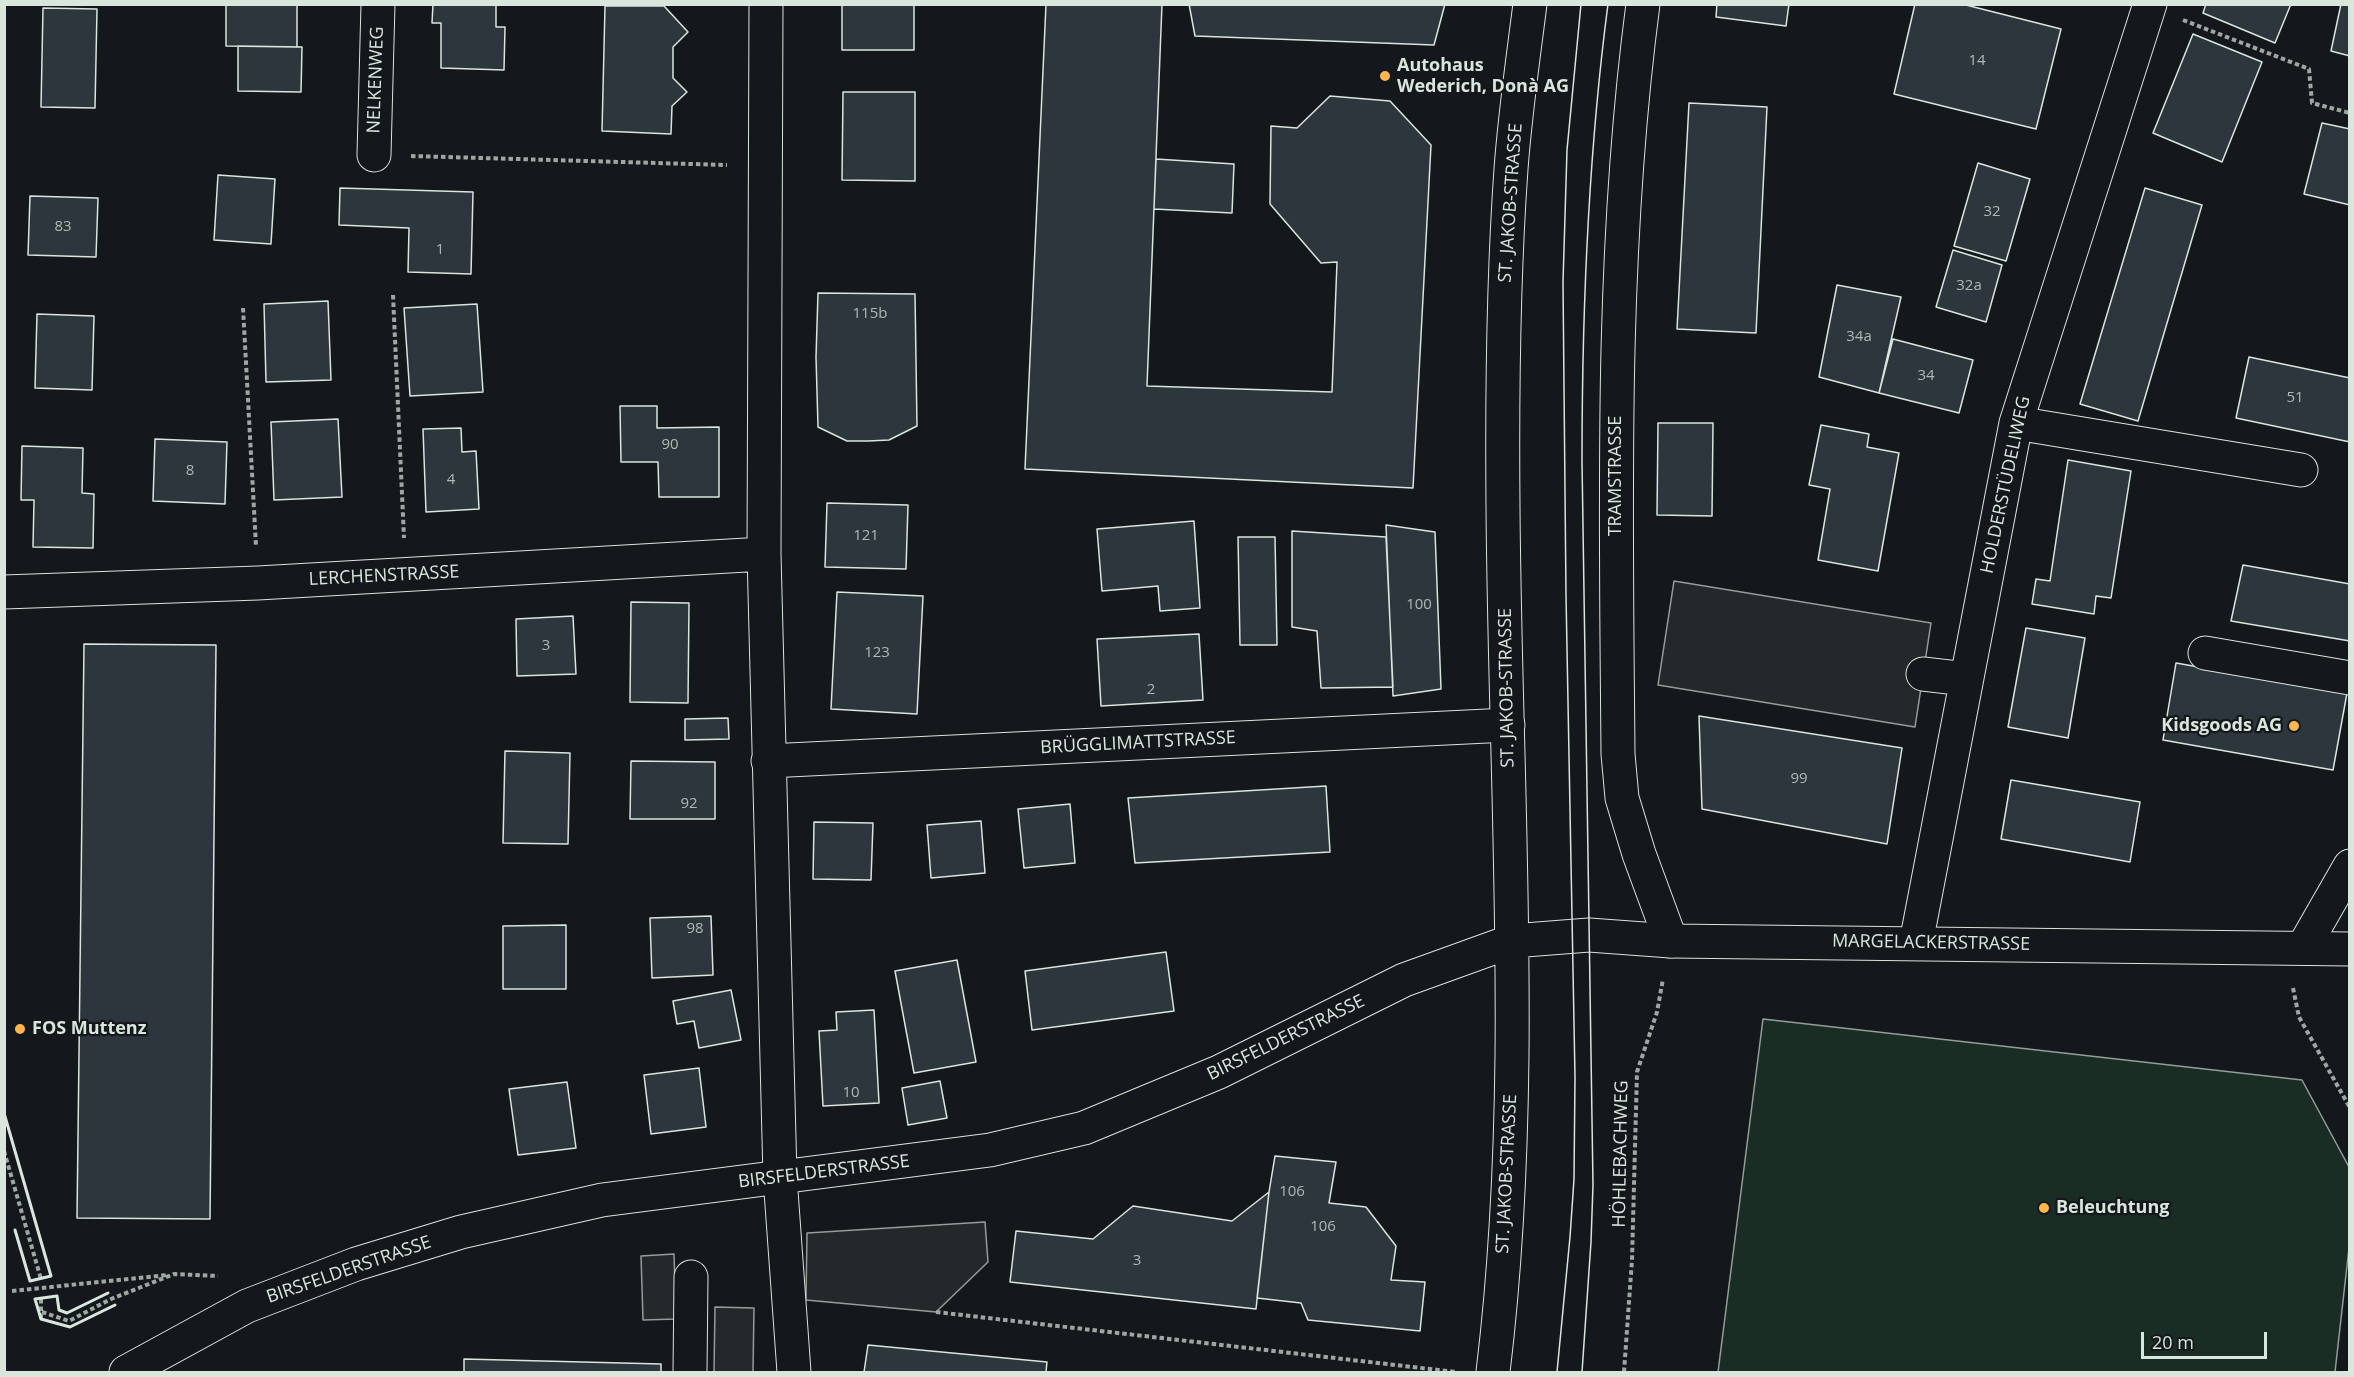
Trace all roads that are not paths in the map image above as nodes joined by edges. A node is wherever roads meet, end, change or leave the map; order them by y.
1 (378, 4) edge
2 (766, 4) edge
3 (1530, 4) edge
4 (1643, 4) edge
5 (2150, 6) edge
6 (374, 155) road end
7 (2016, 423) junction
8 (2301, 470) dead end
9 (764, 554) junction
10 (4, 592) edge
11 (2205, 653) dead end
12 (1923, 674) dead end
13 (2349, 678) edge
14 (1966, 679) junction
15 (1508, 725) junction
16 (768, 761) junction
17 (2349, 866) edge
18 (1671, 940) junction
19 (1512, 941) junction
20 (1916, 943) junction
21 (2294, 948) junction
22 (2349, 949) edge
23 (780, 1177) junction
24 (691, 1276) dead end
25 (126, 1372) edge
26 (690, 1372) edge
27 (794, 1372) edge
28 (1493, 1372) edge

1 - 6 street, NELKENWEG
2 - 9 street
3 - 15 street, ST. JAKOB-STRASSE
4 - 18 street, TRAMSTRASSE
5 - 7 street, HOLDERSTÜDELIWEG
7 - 8 street
7 - 14 street, HOLDERSTÜDELIWEG
9 - 10 street, LERCHENSTRASSE
9 - 16 street
11 - 13 street
12 - 14 street
14 - 20 street, HOLDERSTÜDELIWEG
15 - 16 street, BRÜGGLIMATTSTRASSE
15 - 19 street, ST. JAKOB-STRASSE
16 - 23 street
17 - 21 street
18 - 19 street, MARGELACKERSTRASSE
18 - 20 street, MARGELACKERSTRASSE
19 - 23 street, BIRSFELDERSTRASSE
19 - 28 street, ST. JAKOB-STRASSE
20 - 21 street, MARGELACKERSTRASSE
21 - 22 street, MARGELACKERSTRASSE
23 - 25 street, BIRSFELDERSTRASSE
23 - 27 street
24 - 26 street

